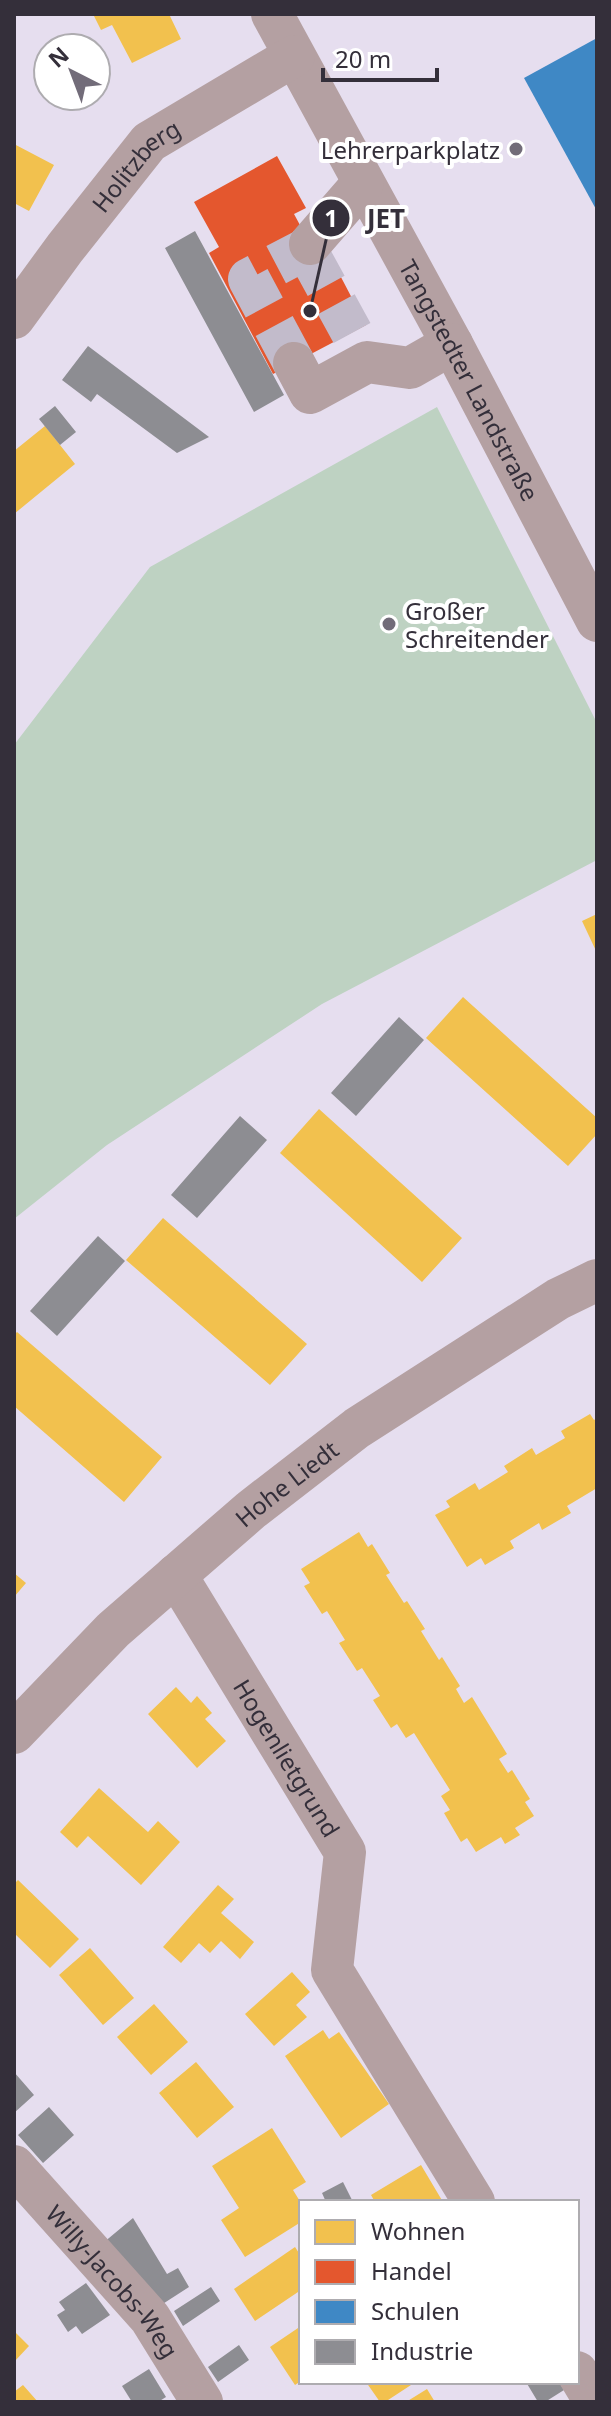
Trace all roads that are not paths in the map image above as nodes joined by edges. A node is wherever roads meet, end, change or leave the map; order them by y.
1 (272, 14) edge
2 (294, 56) junction
3 (363, 183) junction
4 (310, 244) tunnel mouth
5 (14, 318) edge
6 (452, 344) junction
7 (294, 363) tunnel mouth
8 (597, 621) edge
9 (597, 1280) edge
10 (176, 1575) junction
11 (14, 1733) edge
12 (14, 2166) edge
13 (473, 2200) edge
14 (579, 2375) edge
15 (202, 2402) edge
16 (595, 2402) edge

1 - 2 street, Tangstedter Landstraße
2 - 3 street, Tangstedter Landstraße
2 - 5 street, Holitzberg
3 - 4 street
3 - 6 street, Tangstedter Landstraße
6 - 7 street
6 - 8 street, Tangstedter Landstraße
9 - 10 street, Hohe Liedt
10 - 11 street, Hohe Liedt
10 - 13 street, Hogenlietgrund
12 - 15 street, Willy-Jacobs-Weg
14 - 16 street

